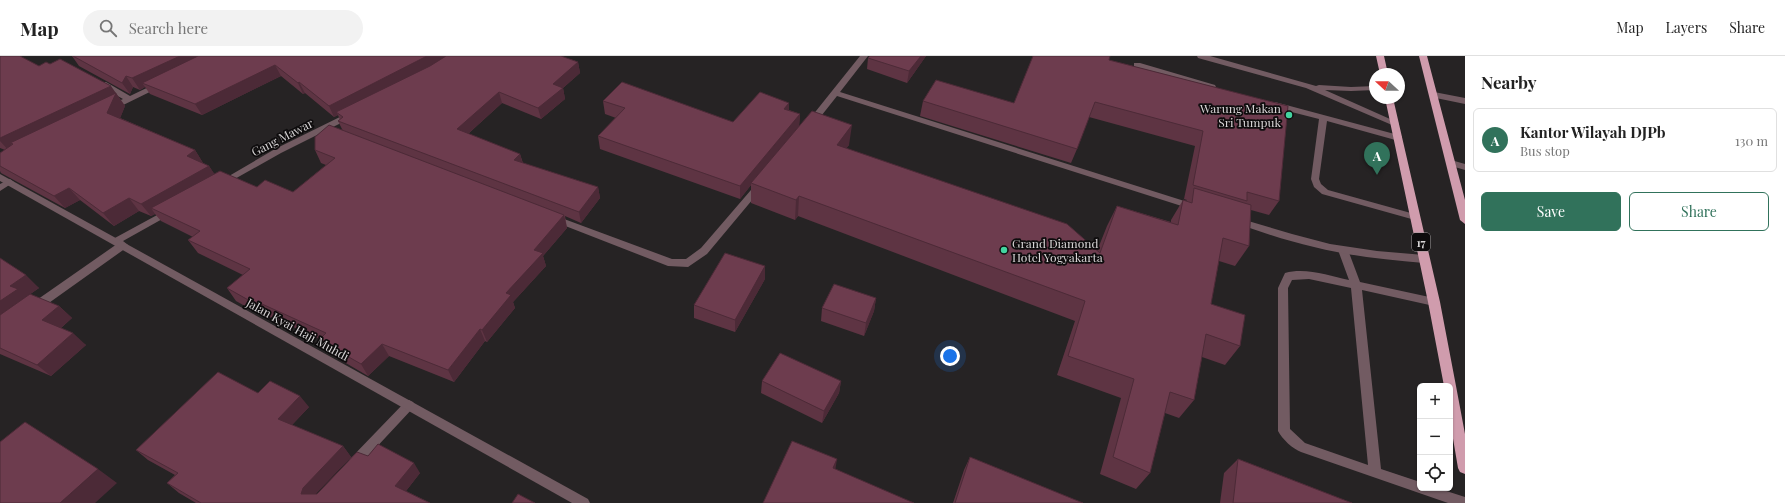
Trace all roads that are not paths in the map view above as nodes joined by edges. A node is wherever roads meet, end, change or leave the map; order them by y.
1 (864, 56) edge
2 (1201, 56) edge
3 (1380, 56) edge
4 (1423, 56) edge
5 (1137, 66) edge
6 (1383, 68) edge
7 (171, 79) edge
8 (95, 80) edge
9 (1309, 86) junction
10 (1219, 88) edge
11 (1369, 88) edge
12 (836, 94) junction
13 (1434, 95) junction
14 (129, 99) junction
15 (1263, 101) edge
16 (1465, 101) edge
17 (1391, 104) edge
18 (356, 112) edge
19 (101, 113) edge
20 (1323, 118) junction
21 (1395, 123) junction
22 (323, 129) junction
23 (805, 130) edge
24 (338, 135) edge
25 (1398, 138) junction
26 (1451, 164) junction
27 (1465, 167) edge
28 (0, 176) edge
29 (765, 179) edge
30 (10, 182) junction
31 (0, 188) edge
32 (211, 188) edge
33 (177, 207) edge
34 (1201, 209) edge
35 (545, 215) edge
36 (1415, 217) junction
37 (1232, 219) edge
38 (1465, 220) edge
39 (120, 243) junction
40 (1344, 250) junction
41 (1424, 259) junction
42 (1356, 285) junction
43 (1434, 302) junction
44 (26, 313) edge
45 (1449, 383) edge
46 (1453, 402) edge
47 (409, 405) junction
48 (1465, 468) edge
49 (348, 470) edge
50 (1375, 473) junction
51 (1417, 487) edge
52 (1429, 491) edge
53 (584, 503) edge
54 (1465, 503) edge

1 - 12 street
2 - 9 street
3 - 6 highway
4 - 13 highway
5 - 10 street
7 - 14 street
8 - 14 street
9 - 11 street
9 - 21 street
12 - 23 street
12 - 34 street
13 - 16 street
13 - 26 highway
14 - 19 street
15 - 20 street
17 - 21 highway, 17
18 - 22 street, Gang Mawar
20 - 25 street
20 - 36 street
21 - 25 highway, 17
22 - 24 street
22 - 32 street, Gang Mawar
25 - 36 highway, 17
26 - 27 street
26 - 38 highway
28 - 30 street, Jalan Kyai Haji Muhdi
29 - 35 street
30 - 31 street
30 - 39 street, Jalan Kyai Haji Muhdi
33 - 39 street
36 - 41 highway, 17
37 - 40 street
39 - 44 street
39 - 47 street, Jalan Kyai Haji Muhdi
40 - 41 street
40 - 42 street
41 - 43 highway, 17
42 - 43 street
42 - 50 street
42 - 50 street
43 - 45 highway, 17
46 - 48 highway, 17
47 - 49 street
47 - 53 street, Jalan Kyai Haji Muhdi
50 - 51 street
52 - 54 street

